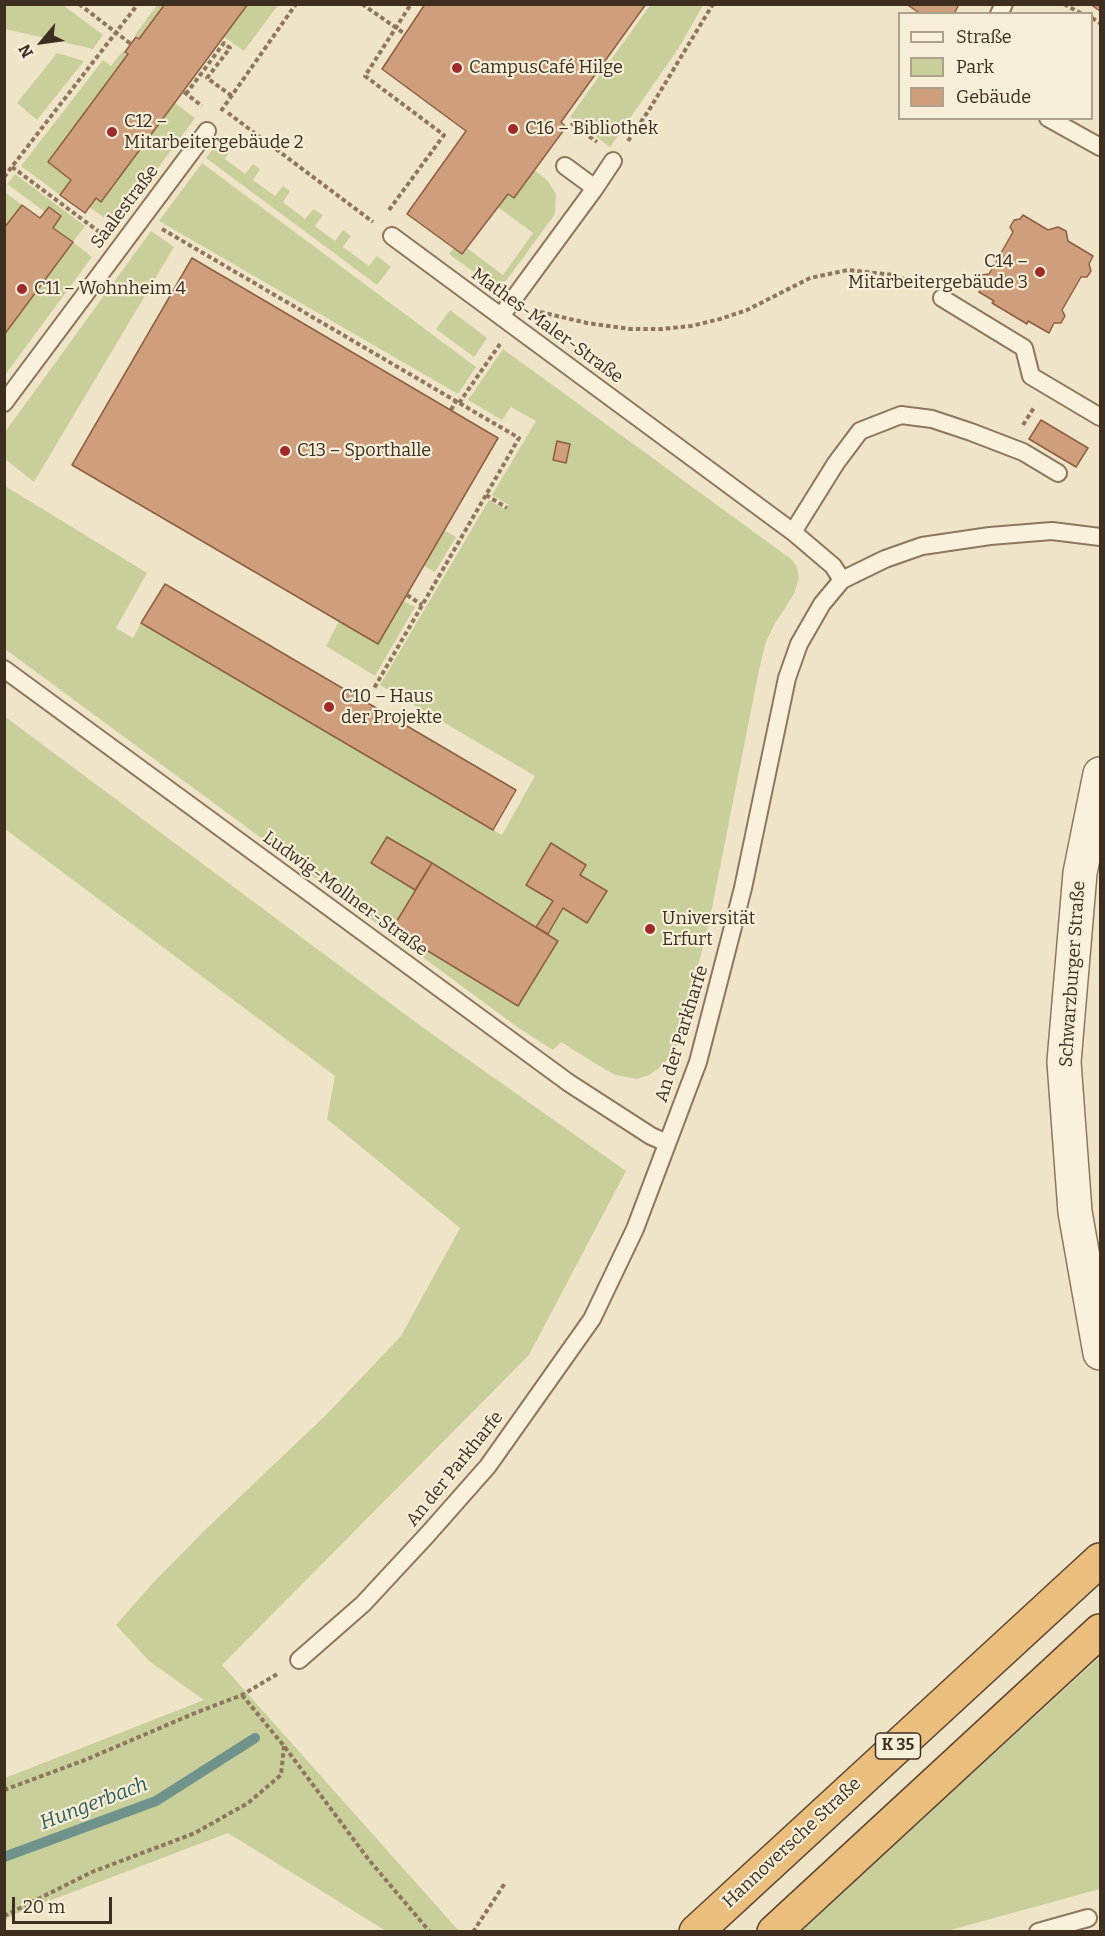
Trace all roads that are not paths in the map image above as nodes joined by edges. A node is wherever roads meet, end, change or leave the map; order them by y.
1 (1052, 120) edge
2 (207, 131) road end
3 (1101, 147) edge
4 (615, 159) road end
5 (565, 166) dead end
6 (595, 188) junction
7 (392, 236) road end
8 (942, 298) road end
9 (507, 321) junction
10 (4, 403) edge
11 (1101, 417) edge
12 (1058, 473) dead end
13 (793, 532) junction
14 (1101, 537) edge
15 (842, 580) junction
16 (4, 669) edge
17 (1101, 774) edge
18 (667, 1143) junction
19 (1101, 1353) edge
20 (1101, 1560) edge
21 (1101, 1631) edge
22 (299, 1660) road end
23 (1088, 1918) dead end
24 (696, 1932) edge
25 (774, 1932) edge
26 (1038, 1932) edge

1 - 3 lane
2 - 10 lane, Saalestraße
4 - 6 lane
5 - 6 lane
6 - 9 lane
7 - 9 lane, Mathes-Maler-Straße
8 - 11 lane
9 - 13 lane, Mathes-Maler-Straße
12 - 13 lane
13 - 15 lane, Mathes-Maler-Straße
14 - 15 lane, An der Parkharfe
15 - 18 lane, An der Parkharfe
16 - 18 lane, Ludwig-Mollner-Straße
17 - 19 street, Schwarzburger Straße
18 - 22 lane, An der Parkharfe
20 - 24 highway, Hannoversche Straße / K 35
21 - 25 highway
23 - 26 lane

